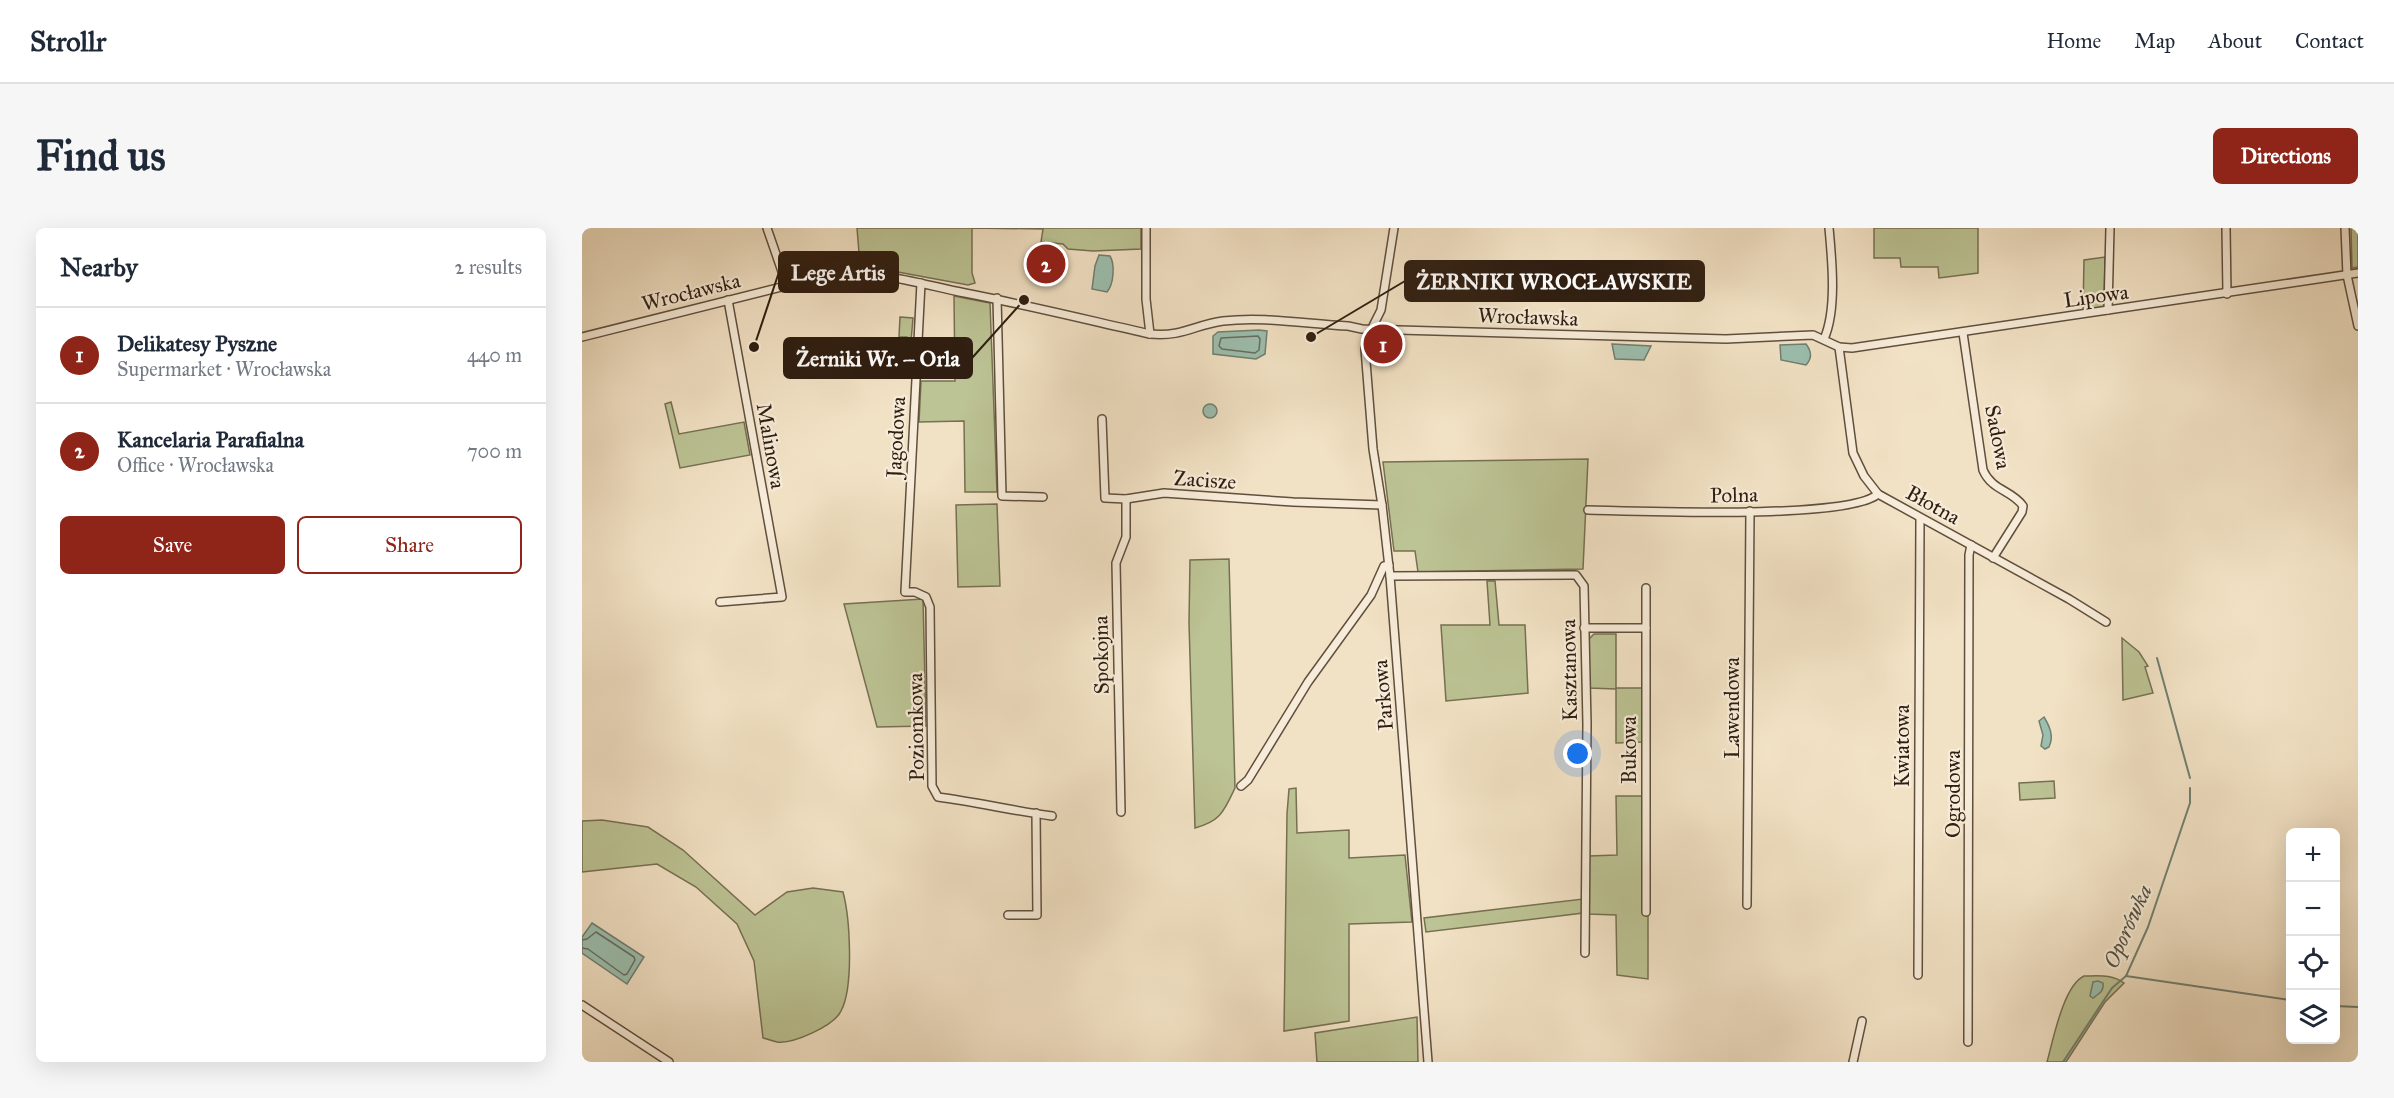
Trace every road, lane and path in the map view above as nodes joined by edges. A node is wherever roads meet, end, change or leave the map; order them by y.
1 (767, 228) edge
2 (1146, 228) edge
3 (1394, 228) edge
4 (1829, 228) edge
5 (2110, 228) edge
6 (2226, 228) edge
7 (2344, 228) edge
8 (2358, 273) edge
9 (2347, 275) junction
10 (921, 283) junction
11 (786, 286) junction
12 (2227, 294) junction
13 (997, 298) junction
14 (728, 300) junction
15 (2108, 310) junction
16 (2358, 326) edge
17 (1372, 328) junction
18 (1150, 333) junction
19 (1963, 333) junction
20 (582, 337) edge
21 (1824, 339) junction
22 (1839, 347) junction
23 (1102, 419) dead end
24 (1878, 494) junction
25 (1043, 497) dead end
26 (1126, 499) junction
27 (1382, 505) junction
28 (1588, 510) dead end
29 (1750, 511) junction
30 (1920, 518) junction
31 (1971, 545) junction
32 (1993, 558) junction
33 (1389, 565) junction
34 (1390, 576) junction
35 (1646, 588) dead end
36 (905, 592) joint
37 (720, 602) dead end
38 (2106, 622) dead end
39 (1584, 628) junction
40 (1646, 628) junction
41 (1241, 786) dead end
42 (1121, 812) dead end
43 (1036, 813) junction
44 (1052, 816) dead end
45 (1747, 905) dead end
46 (1646, 912) dead end
47 (1008, 915) dead end
48 (1585, 953) dead end
49 (1918, 975) dead end
50 (582, 1005) edge
51 (1862, 1021) dead end
52 (1968, 1042) dead end
53 (669, 1062) edge
54 (1428, 1062) edge
55 (1853, 1062) edge

1 - 11 street
2 - 18 street
3 - 17 street, Parkowa
4 - 21 street
5 - 15 street
6 - 12 street
7 - 9 street
8 - 9 street, Lipowa
9 - 12 street, Lipowa
9 - 16 street
10 - 11 street, Wrocławska
10 - 13 street, Wrocławska
10 - 36 street, Jagodowa
11 - 14 street, Wrocławska
12 - 15 street, Lipowa
13 - 18 street, Wrocławska
13 - 25 street
14 - 20 street, Wrocławska
14 - 37 street, Malinowa
15 - 19 street, Lipowa
17 - 18 street, Wrocławska
17 - 21 street, Wrocławska
17 - 27 street, Parkowa
19 - 22 street, Lipowa
19 - 32 street, Sadowa
21 - 22 street, Wrocławska
22 - 24 street, Błotna
23 - 26 street
24 - 29 street, Polna
24 - 30 street, Błotna
26 - 27 street, Zacisze
26 - 42 street, Spokojna
27 - 33 street, Parkowa
28 - 29 street, Polna
29 - 45 street, Lawendowa
30 - 31 street, Błotna
30 - 49 street, Kwiatowa
31 - 32 street, Błotna
31 - 52 street, Ogrodowa
32 - 38 street, Błotna
33 - 34 street, Parkowa
33 - 41 street
34 - 39 street, Kasztanowa
34 - 54 street, Parkowa
35 - 40 street, Bukowa
36 - 43 street, Poziomkowa
39 - 40 street
39 - 48 street, Kasztanowa
40 - 46 street, Bukowa
43 - 44 street, Poziomkowa
43 - 47 street
50 - 53 street
51 - 55 street

